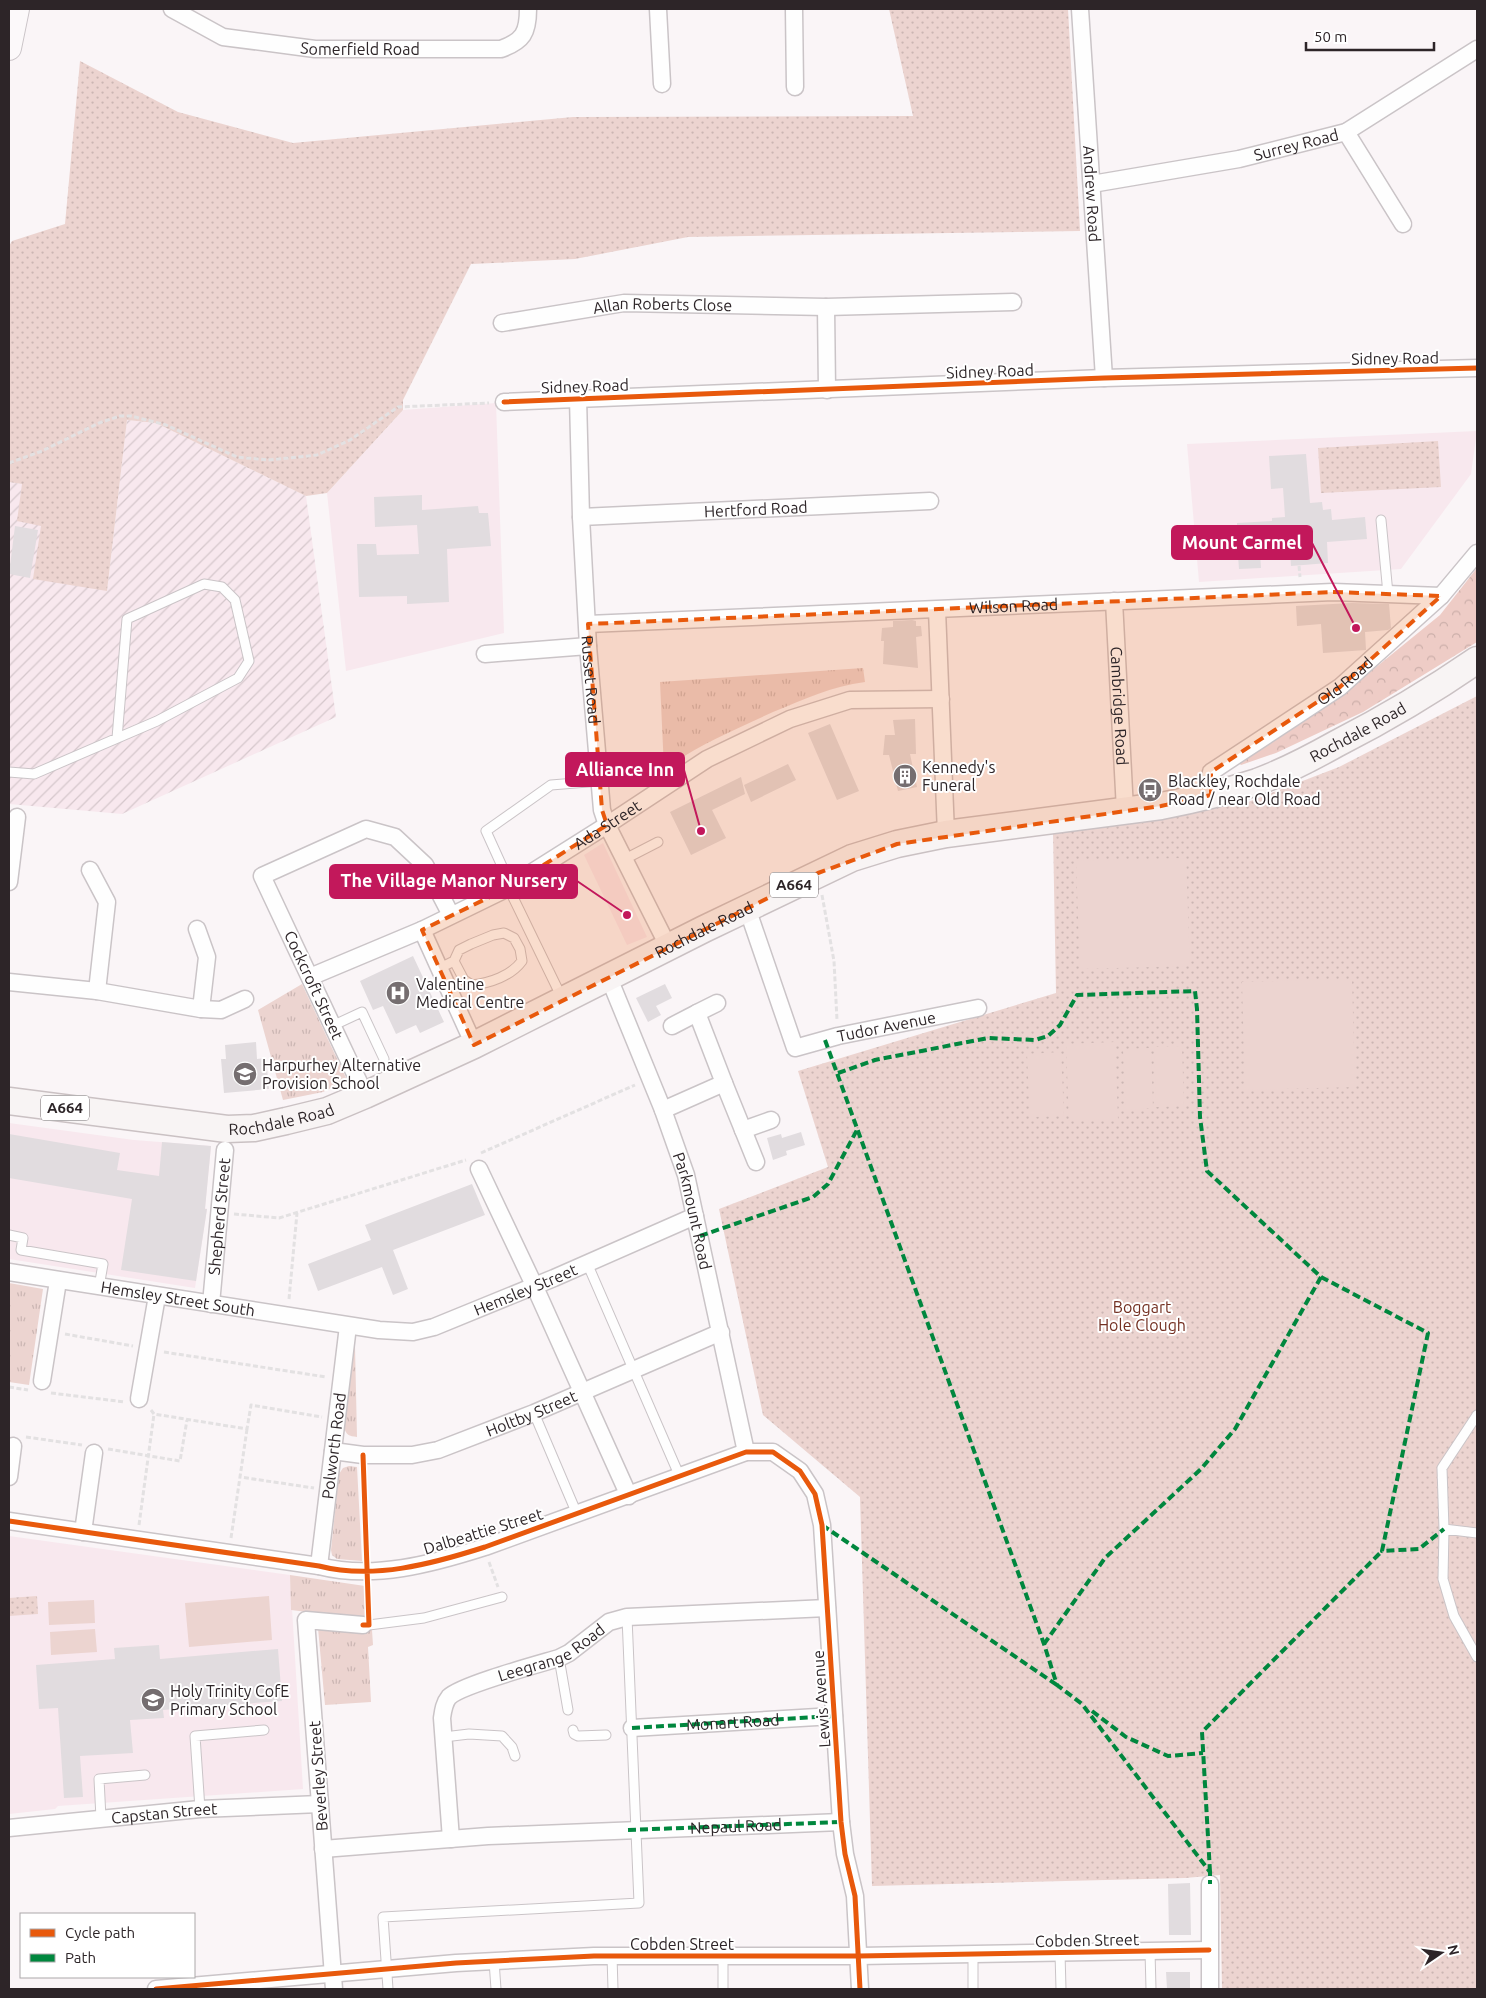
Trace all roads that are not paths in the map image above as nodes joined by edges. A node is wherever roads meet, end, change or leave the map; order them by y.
1 (17, 9) edge
2 (172, 9) edge
3 (528, 9) edge
4 (658, 9) edge
5 (794, 9) edge
6 (1080, 9) edge
7 (9, 48) edge
8 (1477, 49) edge
9 (662, 84) dead end
10 (794, 86) dead end
11 (1346, 132) junction
12 (1092, 184) junction
13 (1403, 224) dead end
14 (1013, 302) dead end
15 (826, 307) junction
16 (502, 323) dead end
17 (1477, 368) edge
18 (1104, 378) junction
19 (827, 390) junction
20 (578, 398) junction
21 (504, 402) road end
22 (930, 501) dead end
23 (581, 518) junction
24 (1381, 520) dead end
25 (1477, 553) edge
26 (1388, 594) junction
27 (1441, 596) junction
28 (1114, 601) junction
29 (937, 610) junction
30 (588, 624) junction
31 (588, 646) junction
32 (485, 654) dead end
33 (1477, 660) edge
34 (941, 699) junction
35 (117, 738) junction
36 (9, 772) edge
37 (600, 781) junction
38 (1211, 795) junction
39 (1125, 810) junction
40 (17, 817) dead end
41 (607, 825) junction
42 (946, 834) junction
43 (658, 842) dead end
44 (626, 860) junction
45 (90, 870) dead end
46 (9, 882) edge
47 (509, 887) junction
48 (747, 908) junction
49 (451, 916) junction
50 (197, 929) dead end
51 (422, 930) junction
52 (669, 948) junction
53 (454, 961) junction
54 (438, 969) junction
55 (310, 977) junction
56 (609, 978) junction
57 (9, 982) edge
58 (96, 992) junction
59 (245, 998) dead end
60 (563, 1001) junction
61 (717, 1003) dead end
62 (978, 1008) dead end
63 (201, 1009) junction
64 (697, 1013) junction
65 (332, 1026) junction
66 (672, 1026) dead end
67 (474, 1045) junction
68 (384, 1059) dead end
69 (724, 1083) junction
70 (365, 1095) junction
71 (9, 1101) edge
72 (663, 1110) junction
73 (771, 1120) dead end
74 (743, 1130) junction
75 (225, 1150) dead end
76 (475, 1161) road end
77 (756, 1162) dead end
78 (695, 1216) junction
79 (9, 1236) edge
80 (587, 1263) junction
81 (9, 1272) edge
82 (58, 1280) junction
83 (534, 1285) junction
84 (99, 1287) junction
85 (157, 1296) junction
86 (211, 1304) junction
87 (348, 1326) junction
88 (721, 1332) junction
89 (633, 1370) junction
90 (42, 1388) road end
91 (582, 1392) junction
92 (139, 1403) road end
93 (534, 1413) junction
94 (1477, 1415) edge
95 (19, 1441) road end
96 (95, 1449) road end
97 (334, 1451) junction
98 (746, 1452) junction
99 (9, 1477) edge
100 (680, 1478) junction
101 (629, 1496) junction
102 (577, 1514) junction
103 (9, 1521) edge
104 (1444, 1529) junction
105 (83, 1532) junction
106 (1477, 1533) edge
107 (319, 1566) junction
108 (502, 1596) road end
109 (828, 1608) junction
110 (628, 1617) junction
111 (366, 1625) joint
112 (1477, 1657) edge
113 (559, 1658) junction
114 (568, 1710) dead end
115 (834, 1716) junction
116 (632, 1728) junction
117 (264, 1730) dead end
118 (573, 1730) dead end
119 (606, 1736) dead end
120 (444, 1737) junction
121 (515, 1756) dead end
122 (145, 1775) dead end
123 (320, 1804) junction
124 (200, 1809) junction
125 (101, 1818) junction
126 (841, 1822) junction
127 (9, 1828) edge
128 (632, 1830) junction
129 (451, 1839) junction
130 (323, 1849) junction
131 (1210, 1884) dead end
132 (1209, 1950) junction
133 (1150, 1951) junction
134 (1060, 1952) junction
135 (973, 1954) junction
136 (612, 1956) junction
137 (723, 1956) junction
138 (858, 1956) junction
139 (494, 1961) junction
140 (386, 1970) junction
141 (334, 1982) edge
142 (203, 1987) edge
143 (156, 1989) edge
144 (388, 1989) edge
145 (496, 1989) edge
146 (613, 1989) edge
147 (723, 1989) edge
148 (860, 1989) edge
149 (973, 1989) edge
150 (1060, 1989) edge
151 (1151, 1989) edge
152 (1210, 1989) edge

1 - 7 street
2 - 3 street, Somerfield Road
4 - 9 street
5 - 10 street
6 - 12 street, Andrew Road
8 - 11 street, Surrey Road
11 - 12 street, Surrey Road
11 - 13 street
12 - 18 street, Andrew Road
14 - 15 street, Allan Roberts Close
15 - 16 street, Allan Roberts Close
15 - 19 street
17 - 18 street, Sidney Road
18 - 19 street, Sidney Road
19 - 20 street, Sidney Road
20 - 21 street, Sidney Road
20 - 23 street, Russet Road
22 - 23 street, Hertford Road
23 - 30 street, Russet Road
24 - 26 lane
25 - 27 street, Old Road
26 - 27 street, Wilson Road
26 - 28 street, Wilson Road
27 - 38 street, Old Road
28 - 29 street, Wilson Road
28 - 39 street, Cambridge Road
29 - 30 street, Wilson Road
29 - 34 street
30 - 31 street, Russet Road
31 - 32 street
31 - 37 street, Russet Road
33 - 38 main road, Rochdale Road / A664
34 - 41 street, Ada Street
34 - 42 street
35 - 35 lane
35 - 36 lane
37 - 41 street, Russet Road
37 - 47 lane
38 - 39 main road, Rochdale Road / A664
39 - 42 main road, Rochdale Road / A664
40 - 46 street
41 - 44 street, Russet Road
41 - 47 street, Ada Street
42 - 48 main road, Rochdale Road / A664
43 - 44 lane
44 - 52 street, Russet Road
45 - 58 street
47 - 49 street, Ada Street
47 - 60 lane
48 - 52 main road, Rochdale Road / A664
48 - 62 street, Tudor Avenue
49 - 51 street, Ada Street
49 - 55 street, Cockcroft Street
50 - 63 street
51 - 54 street
51 - 55 street, Ada Street
52 - 56 main road, Rochdale Road / A664
53 - 53 lane
53 - 54 lane
54 - 67 street
55 - 65 street, Cockcroft Street
56 - 60 main road, Rochdale Road / A664
56 - 72 street, Parkmount Road
57 - 58 street
58 - 63 street
59 - 63 street
60 - 67 main road, Rochdale Road / A664
61 - 64 street
64 - 66 street
64 - 69 street
65 - 68 lane
65 - 70 street, Cockcroft Street
67 - 70 main road, Rochdale Road / A664
69 - 72 street
69 - 74 street
70 - 71 main road, Rochdale Road / A664
72 - 78 street, Parkmount Road
73 - 74 street
74 - 77 street
75 - 86 street, Shepherd Street
76 - 83 street
78 - 80 street, Hemsley Street
78 - 88 street, Parkmount Road
79 - 84 lane
80 - 83 street, Hemsley Street
80 - 89 lane
81 - 82 street, Hemsley Street South
82 - 84 street, Hemsley Street South
82 - 90 street
83 - 87 street, Hemsley Street
83 - 91 street
84 - 85 street, Hemsley Street South
85 - 86 street, Hemsley Street South
85 - 92 street
86 - 87 street, Hemsley Street South
87 - 97 street, Polworth Road
88 - 89 street, Holtby Street
88 - 98 street, Parkmount Road
89 - 91 street, Holtby Street
89 - 100 lane
91 - 93 street, Holtby Street
91 - 101 street
93 - 97 street, Holtby Street
93 - 102 lane
94 - 104 lane
95 - 99 street
96 - 105 street
97 - 107 street, Polworth Road
98 - 100 street, Dalbeattie Street
98 - 109 street, Lewis Avenue
100 - 101 street, Dalbeattie Street
101 - 102 street, Dalbeattie Street
102 - 107 street, Dalbeattie Street
103 - 105 street, Dalbeattie Street
104 - 106 lane
104 - 112 lane
105 - 107 street, Dalbeattie Street
108 - 111 lane
109 - 110 street, Leegrange Road
109 - 115 street, Lewis Avenue
110 - 113 street, Leegrange Road
110 - 116 lane
111 - 123 street, Beverley Street
113 - 114 lane
113 - 120 street, Leegrange Road
115 - 116 street, Monart Road
115 - 126 street, Lewis Avenue
116 - 128 lane
117 - 124 lane
118 - 119 lane
120 - 121 lane
120 - 129 street, Leegrange Road
122 - 125 lane
123 - 124 street, Capstan Street
123 - 130 street, Beverley Street
124 - 125 street, Capstan Street
125 - 127 street, Capstan Street
126 - 128 street, Nepaul Road
126 - 138 street, Lewis Avenue
128 - 129 street, Nepaul Road
128 - 140 lane
129 - 130 street, Nepaul Road
130 - 141 street, Beverley Street
131 - 132 street
132 - 133 street, Cobden Street
132 - 152 street
133 - 134 street, Cobden Street
133 - 151 lane
134 - 135 street, Cobden Street
134 - 150 lane
135 - 138 street, Cobden Street
135 - 149 lane
136 - 137 street, Cobden Street
136 - 139 street, Cobden Street
136 - 146 lane
137 - 138 street, Cobden Street
137 - 147 lane
138 - 148 street, Lewis Avenue
139 - 140 street, Cobden Street
139 - 145 lane
140 - 141 street, Cobden Street
140 - 144 lane
141 - 142 street, Cobden Street
142 - 143 street, Cobden Street

